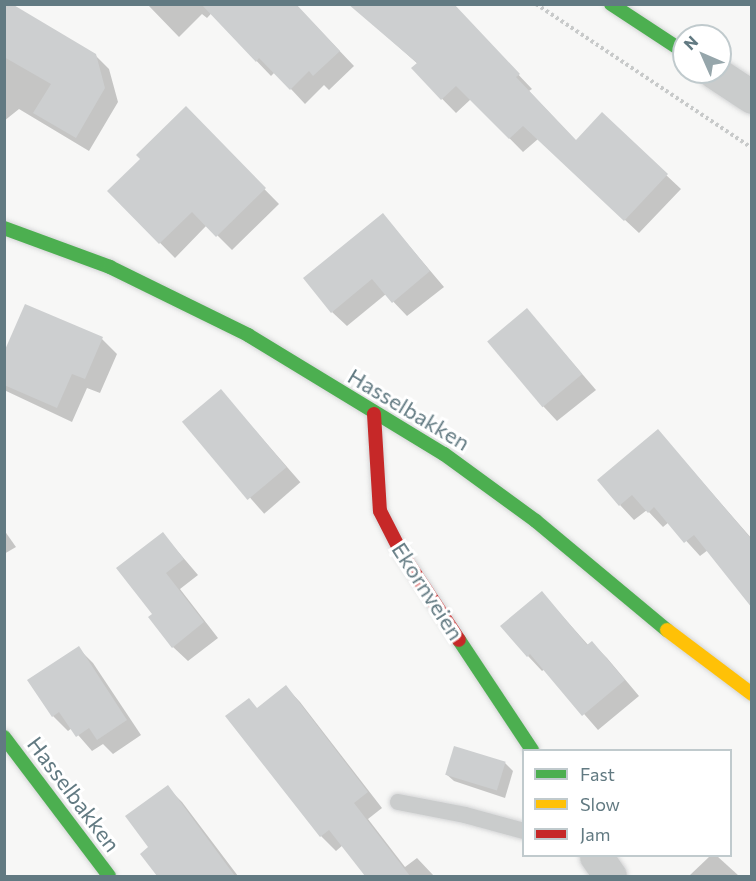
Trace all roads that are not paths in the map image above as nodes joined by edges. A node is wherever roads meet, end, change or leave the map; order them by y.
1 (611, 4) edge
2 (672, 44) edge
3 (732, 83) edge
4 (752, 96) edge
5 (4, 228) edge
6 (374, 414) junction
7 (752, 694) edge
8 (4, 737) edge
9 (531, 749) edge
10 (398, 802) dead end
11 (522, 830) edge
12 (109, 876) edge

1 - 2 street
3 - 4 street
5 - 6 street, Hasselbakken
6 - 7 street, Hasselbakken
6 - 9 street, Ekornveien
8 - 12 street, Hasselbakken
10 - 11 lane

